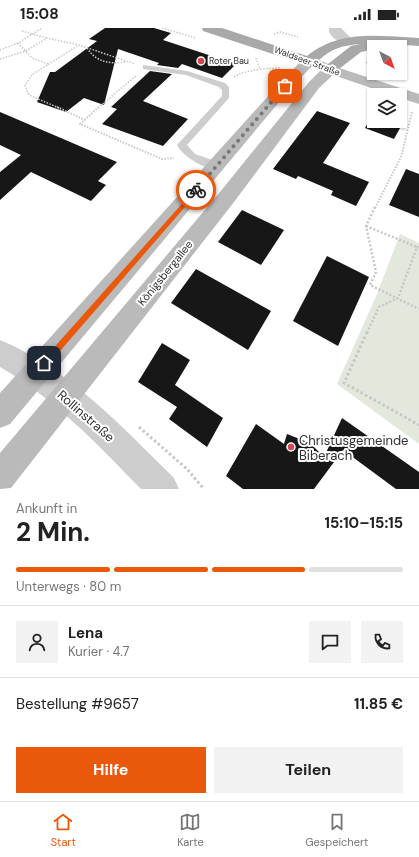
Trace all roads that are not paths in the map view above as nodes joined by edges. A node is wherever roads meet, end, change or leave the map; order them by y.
1 (208, 28) edge
2 (229, 28) edge
3 (335, 28) edge
4 (367, 40) edge
5 (348, 42) junction
6 (407, 42) edge
7 (419, 42) edge
8 (367, 46) edge
9 (313, 58) junction
10 (333, 66) junction
11 (146, 67) road end
12 (413, 101) edge
13 (217, 166) junction
14 (0, 353) edge
15 (35, 374) junction
16 (65, 396) junction
17 (0, 414) edge
18 (0, 477) edge
19 (163, 489) edge

1 - 9 main road, Waldseer Straße
2 - 9 main road, Waldseer Straße
3 - 5 street
4 - 5 main road
5 - 9 main road
6 - 7 main road
8 - 10 main road
9 - 10 main road, Waldseer Straße
9 - 13 main road
10 - 12 main road, Waldseer Straße
10 - 16 main road, Königsbergallee
11 - 13 lane
13 - 15 main road
14 - 15 street, Rollinstraße
15 - 16 street, Rollinstraße
15 - 17 main road
16 - 18 main road, Königsbergallee
16 - 19 street, Rollinstraße

